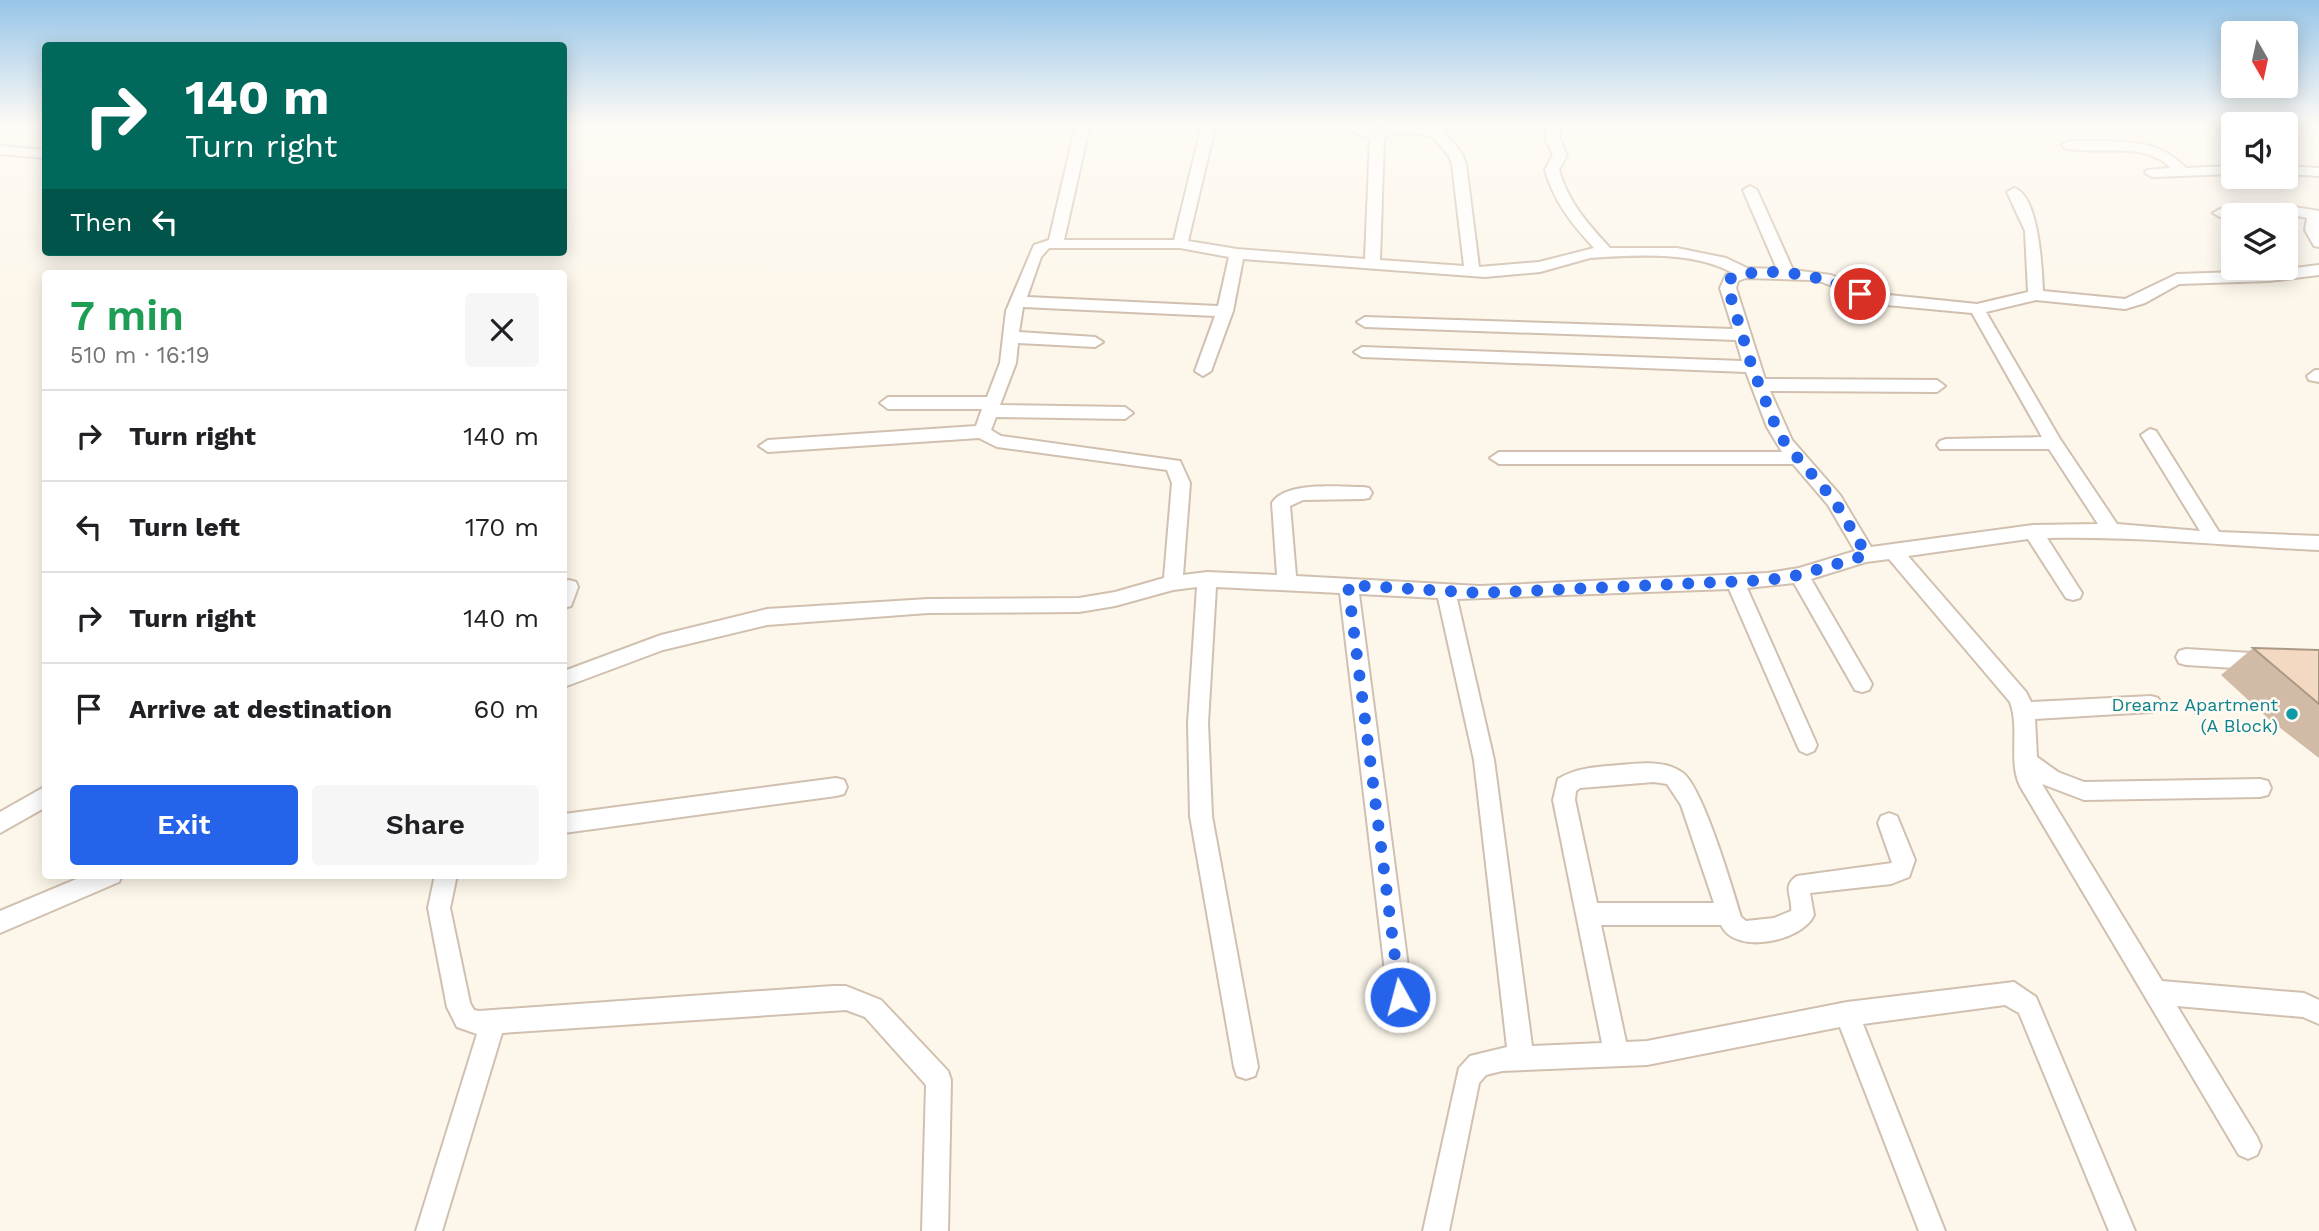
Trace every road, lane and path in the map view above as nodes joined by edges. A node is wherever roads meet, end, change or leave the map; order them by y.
1 (1070, 181) edge
2 (1195, 181) edge
3 (1375, 181) edge
4 (1461, 181) edge
5 (1555, 181) edge
6 (1750, 190) dead end
7 (2014, 192) dead end
8 (2220, 213) dead end
9 (2318, 216) edge
10 (1056, 242) junction
11 (2319, 243) edge
12 (1180, 244) junction
13 (1606, 252) junction
14 (1237, 254) junction
15 (1372, 264) junction
16 (2319, 270) edge
17 (1472, 271) junction
18 (1744, 273) junction
19 (1787, 274) junction
20 (2036, 295) junction
21 (1017, 302) junction
22 (1977, 309) junction
23 (1225, 311) junction
24 (1364, 321) dead end
25 (1743, 335) junction
26 (1012, 337) junction
27 (1095, 342) dead end
28 (1362, 352) dead end
29 (1752, 367) junction
30 (1203, 372) dead end
31 (1759, 385) junction
32 (1937, 386) dead end
33 (888, 403) dead end
34 (990, 407) junction
35 (1125, 413) dead end
36 (982, 432) junction
37 (2150, 435) dead end
38 (2054, 443) junction
39 (1946, 445) dead end
40 (768, 446) dead end
41 (1499, 458) dead end
42 (1798, 458) junction
43 (1363, 494) dead end
44 (2112, 530) junction
45 (2033, 532) junction
46 (2214, 539) junction
47 (2319, 543) edge
48 (1894, 552) junction
49 (1867, 555) junction
50 (1799, 575) junction
51 (1207, 579) junction
52 (1287, 582) junction
53 (1735, 582) junction
54 (1173, 583) junction
55 (1348, 585) junction
56 (1446, 591) junction
57 (2073, 593) dead end
58 (2186, 657) dead end
59 (2312, 665) edge
60 (567, 678) edge
61 (2319, 683) edge
62 (1862, 684) dead end
63 (2151, 704) dead end
64 (2025, 711) junction
65 (1807, 745) dead end
66 (2025, 760) junction
67 (836, 787) dead end
68 (2260, 788) dead end
69 (42, 797) edge
70 (1889, 822) dead end
71 (0, 823) edge
72 (567, 824) edge
73 (102, 879) edge
74 (445, 879) edge
75 (1728, 914) junction
76 (1589, 915) junction
77 (0, 922) edge
78 (2154, 992) junction
79 (1400, 997) dead end
80 (2319, 1012) edge
81 (1847, 1014) junction
82 (493, 1022) junction
83 (1616, 1055) junction
84 (1521, 1058) junction
85 (1246, 1067) dead end
86 (2248, 1146) dead end
87 (429, 1231) edge
88 (935, 1231) edge
89 (1436, 1231) edge
90 (1932, 1231) edge
91 (2122, 1231) edge

1 - 10 street
2 - 12 street
3 - 15 street
4 - 17 street
5 - 13 street
6 - 19 street
7 - 20 street
8 - 9 street
9 - 11 street
10 - 12 street
10 - 21 street
12 - 14 street
13 - 17 street
13 - 18 street
14 - 15 street
14 - 23 street
15 - 17 street
16 - 20 street
18 - 19 street
18 - 25 street
19 - 22 street
20 - 22 street
21 - 23 street
21 - 26 street
22 - 38 street
23 - 30 street
24 - 25 street
25 - 29 street
26 - 27 street
26 - 34 street
28 - 29 street
29 - 31 street
31 - 32 street
31 - 42 street
33 - 34 street
34 - 35 street
34 - 36 street
36 - 40 street
36 - 54 street
37 - 46 street
38 - 39 street
38 - 44 street
41 - 42 street
42 - 49 street
43 - 52 street
44 - 45 street
44 - 46 street
45 - 48 street
45 - 57 street
46 - 47 street
48 - 49 street
48 - 64 street
49 - 50 street
50 - 53 street
50 - 62 street
51 - 52 street
51 - 54 street
51 - 85 street
52 - 55 street
53 - 56 street
53 - 65 street
54 - 60 street
55 - 56 street
55 - 79 street
56 - 84 street
58 - 59 street
59 - 61 street
63 - 64 street
64 - 66 street
66 - 68 street
66 - 78 street
67 - 72 street
69 - 71 street
70 - 75 street
73 - 77 street
74 - 82 street
75 - 76 street
75 - 76 street
76 - 83 street
78 - 80 street
78 - 86 street
81 - 83 street
81 - 90 street
81 - 91 street
82 - 87 street
82 - 88 street
83 - 84 street
84 - 89 street

